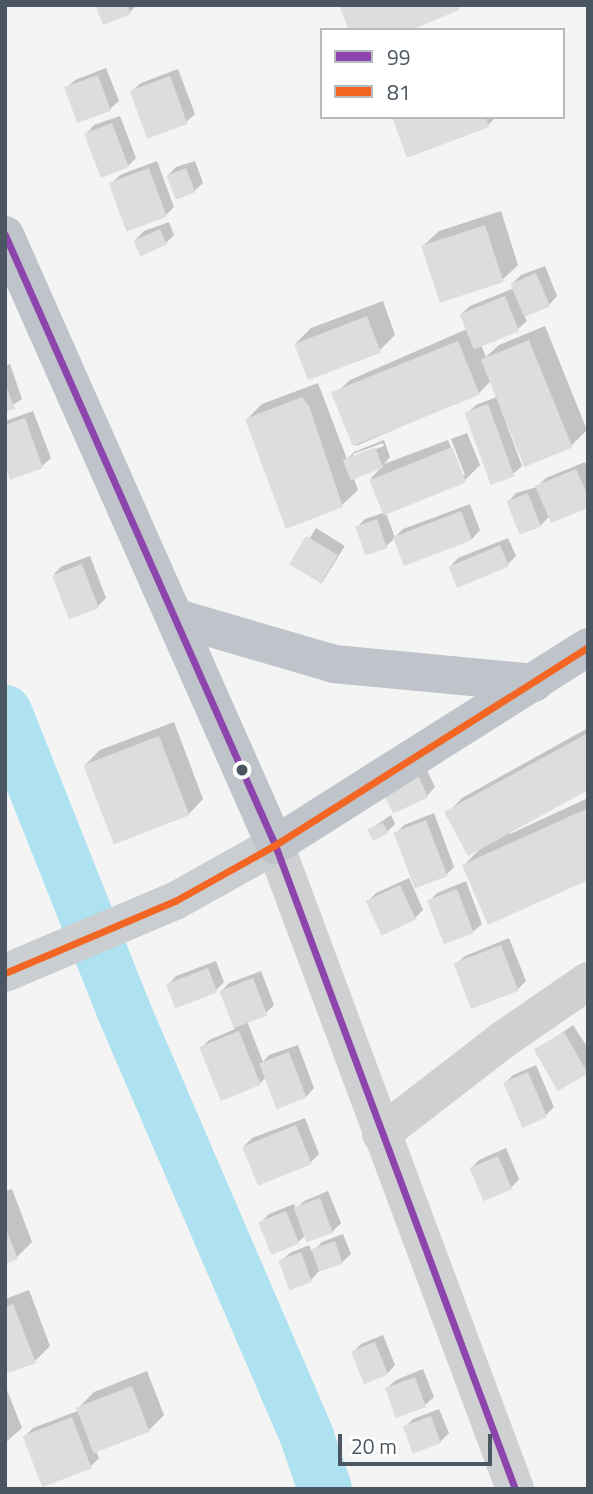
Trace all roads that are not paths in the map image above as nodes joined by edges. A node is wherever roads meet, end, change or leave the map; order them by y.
1 (5, 235) edge
2 (177, 618) junction
3 (588, 647) edge
4 (534, 682) junction
5 (275, 845) junction
6 (6, 972) edge
7 (588, 981) edge
8 (381, 1134) junction
9 (515, 1489) edge

1 - 2 highway
2 - 4 highway
2 - 5 highway
3 - 4 highway
4 - 5 highway
5 - 6 main road
5 - 8 street
7 - 8 street
8 - 9 street

